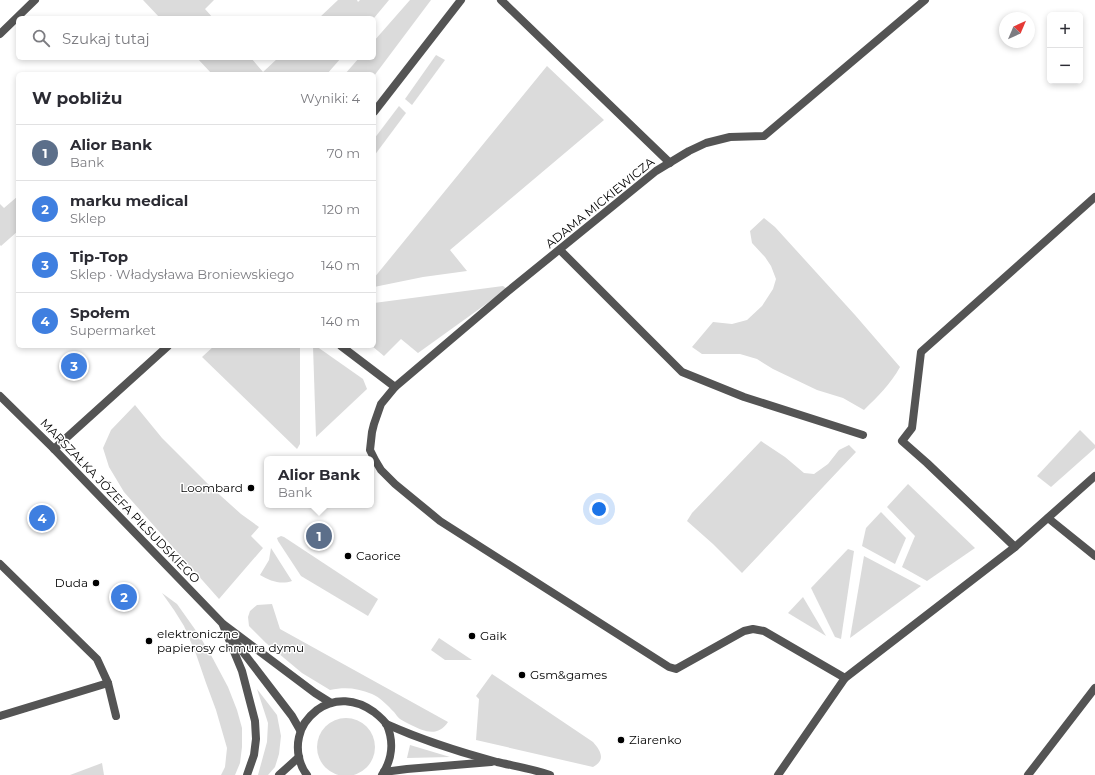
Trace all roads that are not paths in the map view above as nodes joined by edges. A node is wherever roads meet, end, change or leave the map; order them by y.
1 (35, 0) edge
2 (461, 0) edge
3 (501, 0) edge
4 (925, 0) edge
5 (19, 16) edge
6 (16, 18) edge
7 (0, 34) edge
8 (376, 109) edge
9 (670, 163) junction
10 (1095, 197) edge
11 (560, 250) junction
12 (166, 348) edge
13 (344, 348) edge
14 (395, 387) junction
15 (0, 396) edge
16 (863, 435) dead end
17 (54, 449) junction
18 (373, 456) edge
19 (374, 458) edge
20 (1095, 476) edge
21 (1048, 518) junction
22 (1015, 547) junction
23 (1095, 556) edge
24 (0, 564) edge
25 (223, 624) junction
26 (845, 678) junction
27 (108, 684) junction
28 (1095, 688) edge
29 (331, 702) junction
30 (0, 716) edge
31 (116, 716) dead end
32 (386, 724) junction
33 (300, 730) junction
34 (299, 756) junction
35 (497, 762) junction
36 (383, 774) edge
37 (546, 774) edge
38 (247, 775) edge
39 (279, 775) edge
40 (307, 775) edge
41 (778, 775) edge
42 (1028, 775) edge

1 - 5 street
2 - 8 street
3 - 9 street
4 - 9 street, ADAMA MICKIEWICZA
6 - 7 street
9 - 11 street, ADAMA MICKIEWICZA
10 - 22 street
11 - 14 street, ADAMA MICKIEWICZA
11 - 16 street
12 - 17 street
13 - 14 street
14 - 18 street, ADAMA MICKIEWICZA
15 - 17 street, MARSZAŁKA JÓZEFA PIŁSUDSKIEGO
17 - 25 street, MARSZAŁKA JÓZEFA PIŁSUDSKIEGO
19 - 26 street, ADAMA MICKIEWICZA
20 - 21 street
21 - 22 street
21 - 23 street
22 - 26 street
24 - 27 street
25 - 29 street, MARSZAŁKA JÓZEFA PIŁSUDSKIEGO
25 - 33 street, MARSZAŁKA JÓZEFA PIŁSUDSKIEGO
25 - 38 street
26 - 41 street
27 - 30 street
27 - 31 street
28 - 42 street
29 - 32 street
29 - 33 street
32 - 35 street
32 - 36 street
33 - 34 street
34 - 39 street
34 - 40 street
35 - 36 street
35 - 37 street

